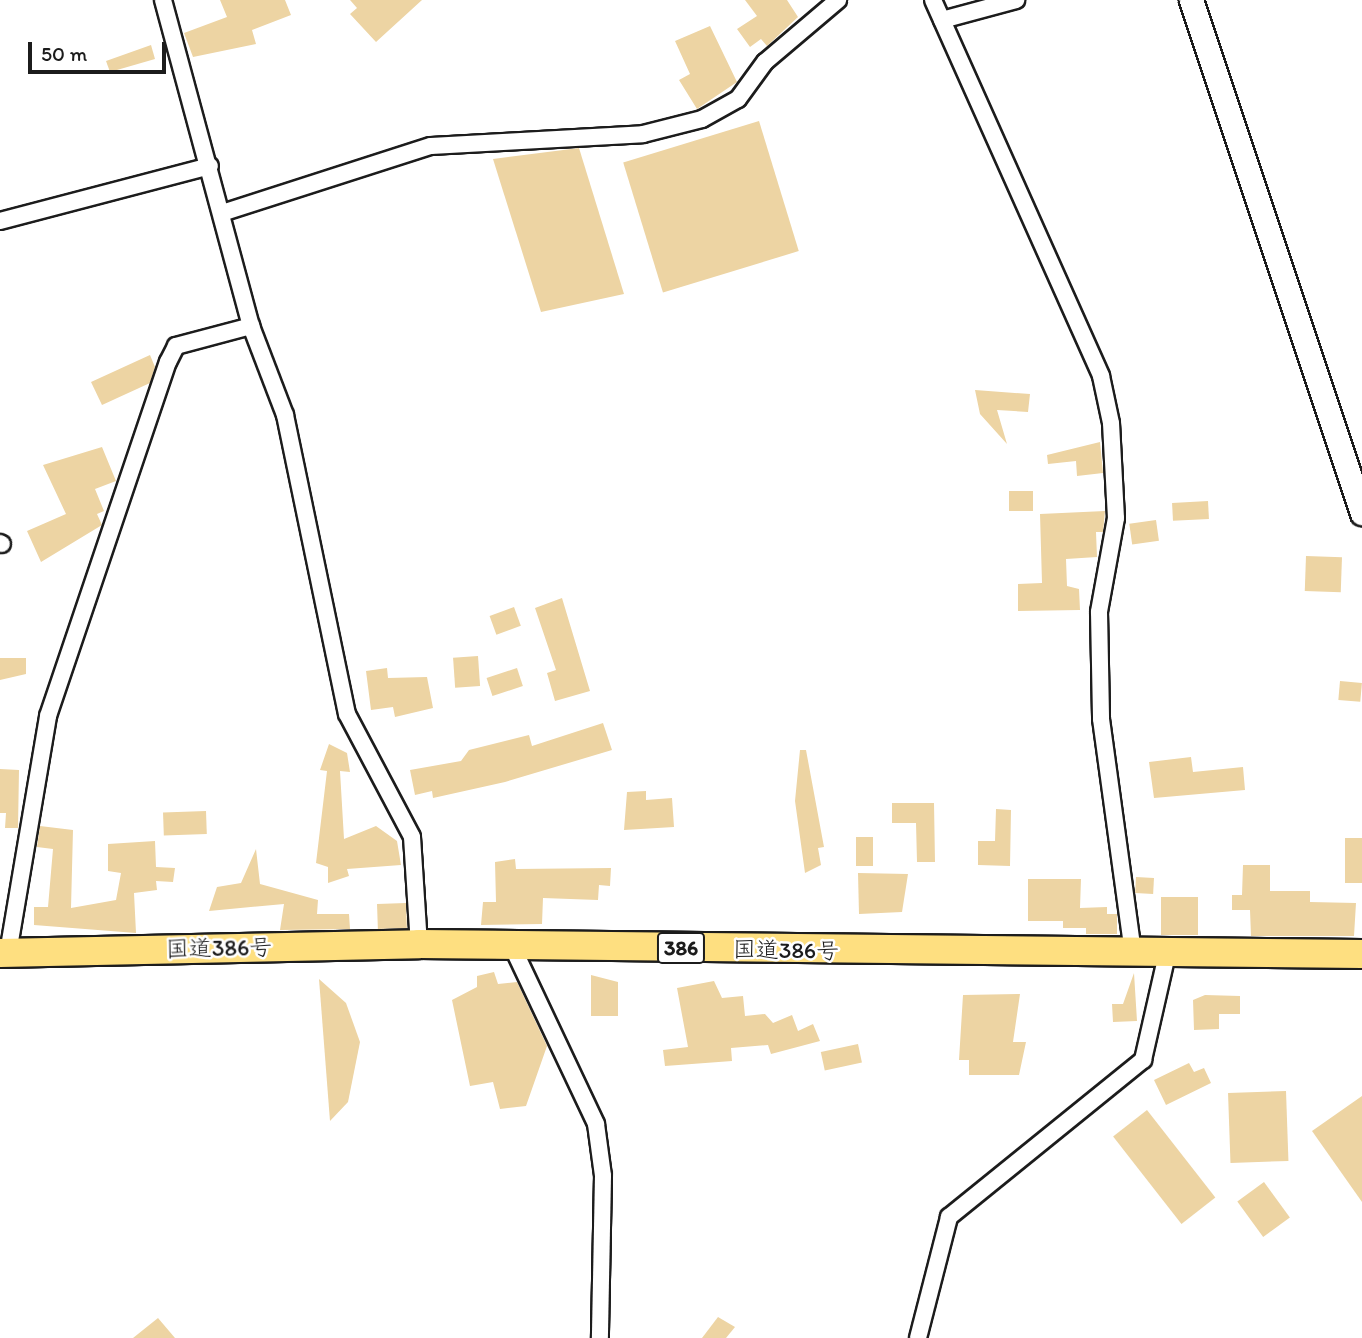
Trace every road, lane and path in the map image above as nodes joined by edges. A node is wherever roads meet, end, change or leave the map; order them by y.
1 (163, 0) edge
2 (838, 0) edge
3 (933, 0) edge
4 (1016, 0) edge
5 (1191, 0) edge
6 (942, 20) junction
7 (210, 166) junction
8 (225, 212) junction
9 (0, 221) edge
10 (251, 326) junction
11 (1362, 513) edge
12 (419, 944) junction
13 (512, 946) junction
14 (4, 953) edge
15 (1133, 954) junction
16 (1167, 954) junction
17 (1362, 954) edge
18 (600, 1338) edge
19 (918, 1338) edge

1 - 7 street
2 - 8 street
3 - 6 street
4 - 6 street
5 - 11 street
6 - 15 street
7 - 8 street
7 - 9 street
8 - 10 street
10 - 12 street
10 - 14 street
12 - 13 highway, 国道386号 / 386
12 - 14 highway, 国道386号 / 386
13 - 15 highway, 国道386号 / 386
13 - 18 street
15 - 16 highway, 国道386号 / 386
16 - 17 highway, 国道386号 / 386
16 - 19 street

